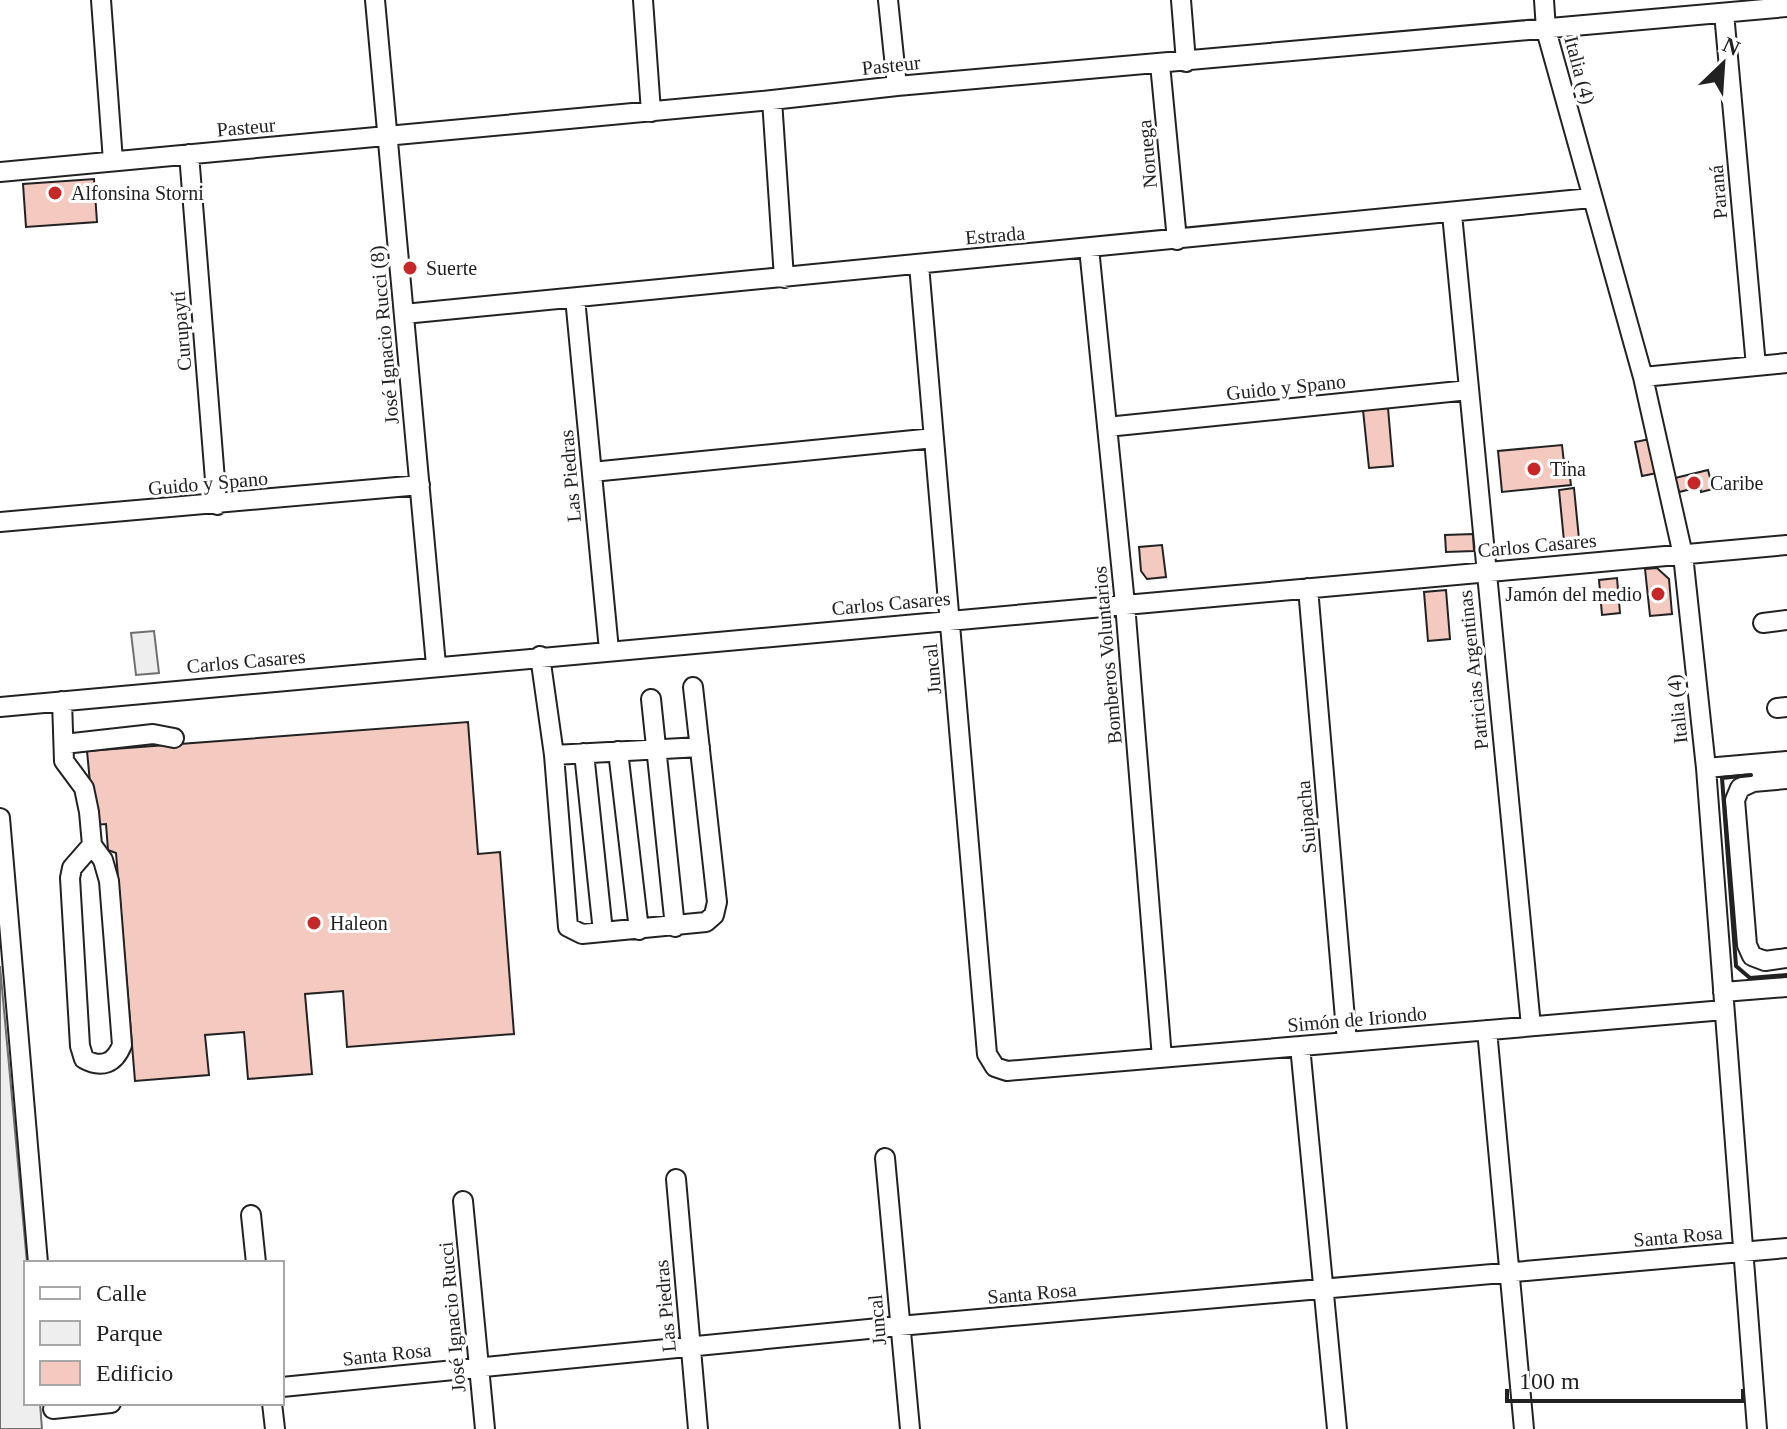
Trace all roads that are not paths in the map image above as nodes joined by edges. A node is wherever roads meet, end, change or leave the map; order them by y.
1 (101, 0) edge
2 (375, 0) edge
3 (643, 0) edge
4 (888, 0) edge
5 (1181, 0) edge
6 (1544, 0) edge
7 (1787, 7) edge
8 (1724, 13) junction
9 (1546, 30) junction
10 (1186, 62) junction
11 (1160, 64) junction
12 (897, 86) junction
13 (772, 100) junction
14 (651, 112) junction
15 (387, 136) junction
16 (189, 154) junction
17 (113, 161) junction
18 (0, 172) edge
19 (1591, 198) junction
20 (1452, 214) junction
21 (1177, 240) junction
22 (1089, 248) junction
23 (919, 265) junction
24 (784, 278) junction
25 (575, 298) junction
26 (404, 314) junction
27 (1787, 363) edge
28 (1756, 366) junction
29 (1643, 377) junction
30 (1469, 390) junction
31 (1107, 427) junction
32 (934, 438) junction
33 (592, 472) junction
34 (420, 485) junction
35 (217, 505) junction
36 (0, 522) edge
37 (1787, 545) edge
38 (1683, 555) junction
39 (1486, 572) junction
40 (1308, 588) junction
41 (1125, 604) junction
42 (950, 620) junction
43 (1787, 620) edge
44 (1763, 623) dead end
45 (609, 650) junction
46 (540, 656) junction
47 (436, 665) junction
48 (693, 687) dead end
49 (651, 699) dead end
50 (62, 701) junction
51 (0, 707) edge
52 (174, 738) dead end
53 (64, 744) junction
54 (700, 747) junction
55 (658, 749) junction
56 (618, 751) junction
57 (584, 753) junction
58 (554, 755) junction
59 (1787, 761) edge
60 (1706, 768) junction
61 (1787, 779) edge
62 (0, 818) edge
63 (92, 845) junction
64 (675, 927) junction
65 (639, 930) junction
66 (603, 932) junction
67 (1787, 958) edge
68 (1787, 987) edge
69 (1724, 1001) junction
70 (1531, 1026) junction
71 (1487, 1030) junction
72 (1347, 1042) junction
73 (1300, 1046) junction
74 (1162, 1058) junction
75 (995, 1067) joint
76 (885, 1158) dead end
77 (676, 1179) dead end
78 (463, 1201) dead end
79 (251, 1215) dead end
80 (1787, 1248) edge
81 (1743, 1252) junction
82 (38, 1261) edge
83 (256, 1261) edge
84 (1509, 1272) junction
85 (1323, 1289) junction
86 (899, 1326) junction
87 (691, 1347) junction
88 (479, 1367) junction
89 (284, 1387) edge
90 (272, 1405) edge
91 (52, 1406) edge
92 (54, 1429) edge
93 (275, 1429) edge
94 (485, 1429) edge
95 (698, 1429) edge
96 (910, 1429) edge
97 (1337, 1429) edge
98 (1524, 1429) edge
99 (1757, 1429) edge

1 - 17 street
2 - 15 street, José Ignacio Rucci (8)
3 - 14 street
4 - 12 street
5 - 10 street
6 - 9 street, Italia (4)
7 - 8 street, Pasteur
8 - 9 street, Pasteur
8 - 28 street, Paraná
9 - 10 street, Pasteur
9 - 19 street, Italia (4)
10 - 11 street, Pasteur
11 - 12 street, Pasteur
11 - 21 street, Noruega
12 - 13 street, Pasteur
13 - 14 street, Pasteur
13 - 24 street
14 - 15 street, Pasteur
15 - 16 street, Pasteur
15 - 26 street, José Ignacio Rucci (8)
16 - 17 street, Pasteur
16 - 35 street, Curupaytí
17 - 18 street, Pasteur
19 - 20 street, Estrada
19 - 29 street, Italia (4)
20 - 21 street, Estrada
20 - 30 street, Patricias Argentinas
21 - 22 street, Estrada
22 - 23 street, Estrada
22 - 31 street, Bomberos Voluntarios
23 - 24 street, Estrada
23 - 32 street, Juncal
24 - 25 street, Estrada
25 - 26 street, Estrada
25 - 33 street, Las Piedras
26 - 34 street, José Ignacio Rucci (8)
27 - 28 street
28 - 29 street
29 - 38 street, Italia (4)
30 - 31 street, Guido y Spano
30 - 39 street, Patricias Argentinas
31 - 41 street, Bomberos Voluntarios
32 - 33 street
32 - 42 street, Juncal
33 - 45 street, Las Piedras
34 - 35 street, Guido y Spano
34 - 47 street, José Ignacio Rucci (8)
35 - 36 street, Guido y Spano
37 - 38 street, Carlos Casares
38 - 39 street, Carlos Casares
38 - 60 street, Italia (4)
39 - 40 street, Carlos Casares
39 - 70 street, Patricias Argentinas
40 - 41 street, Carlos Casares
40 - 72 street, Suipacha
41 - 42 street, Carlos Casares
41 - 74 street, Bomberos Voluntarios
42 - 45 street, Carlos Casares
42 - 75 street, Juncal
43 - 44 street
45 - 46 street, Carlos Casares
46 - 47 street, Carlos Casares
46 - 58 street
47 - 50 street, Carlos Casares
48 - 54 street
49 - 55 street
50 - 51 street, Carlos Casares
50 - 53 street
52 - 53 street
53 - 63 street
54 - 55 street
54 - 64 street
55 - 56 street
55 - 64 street
56 - 57 street
56 - 65 street
57 - 58 street
57 - 66 street
58 - 66 street
59 - 60 street
60 - 69 street, Italia (4)
61 - 67 street
62 - 82 street
63 - 63 street
64 - 65 street
65 - 66 street
68 - 69 street, Simón de Iriondo
69 - 70 street, Simón de Iriondo
69 - 81 street, Italia (4)
70 - 71 street, Simón de Iriondo
71 - 72 street, Simón de Iriondo
71 - 84 street
72 - 73 street, Simón de Iriondo
73 - 74 street, Simón de Iriondo
73 - 85 street
74 - 75 street, Simón de Iriondo
76 - 86 street, Juncal
77 - 87 street, Las Piedras
78 - 88 street, José Ignacio Rucci
79 - 83 street
80 - 81 street, Santa Rosa
81 - 84 street, Santa Rosa
81 - 99 street, Italia (4)
84 - 85 street, Santa Rosa
84 - 98 street
85 - 86 street, Santa Rosa
85 - 97 street
86 - 87 street, Santa Rosa
86 - 96 street, Juncal
87 - 88 street, Santa Rosa
87 - 95 street, Las Piedras
88 - 89 street, Santa Rosa
88 - 94 street, José Ignacio Rucci
90 - 93 street
91 - 92 street

